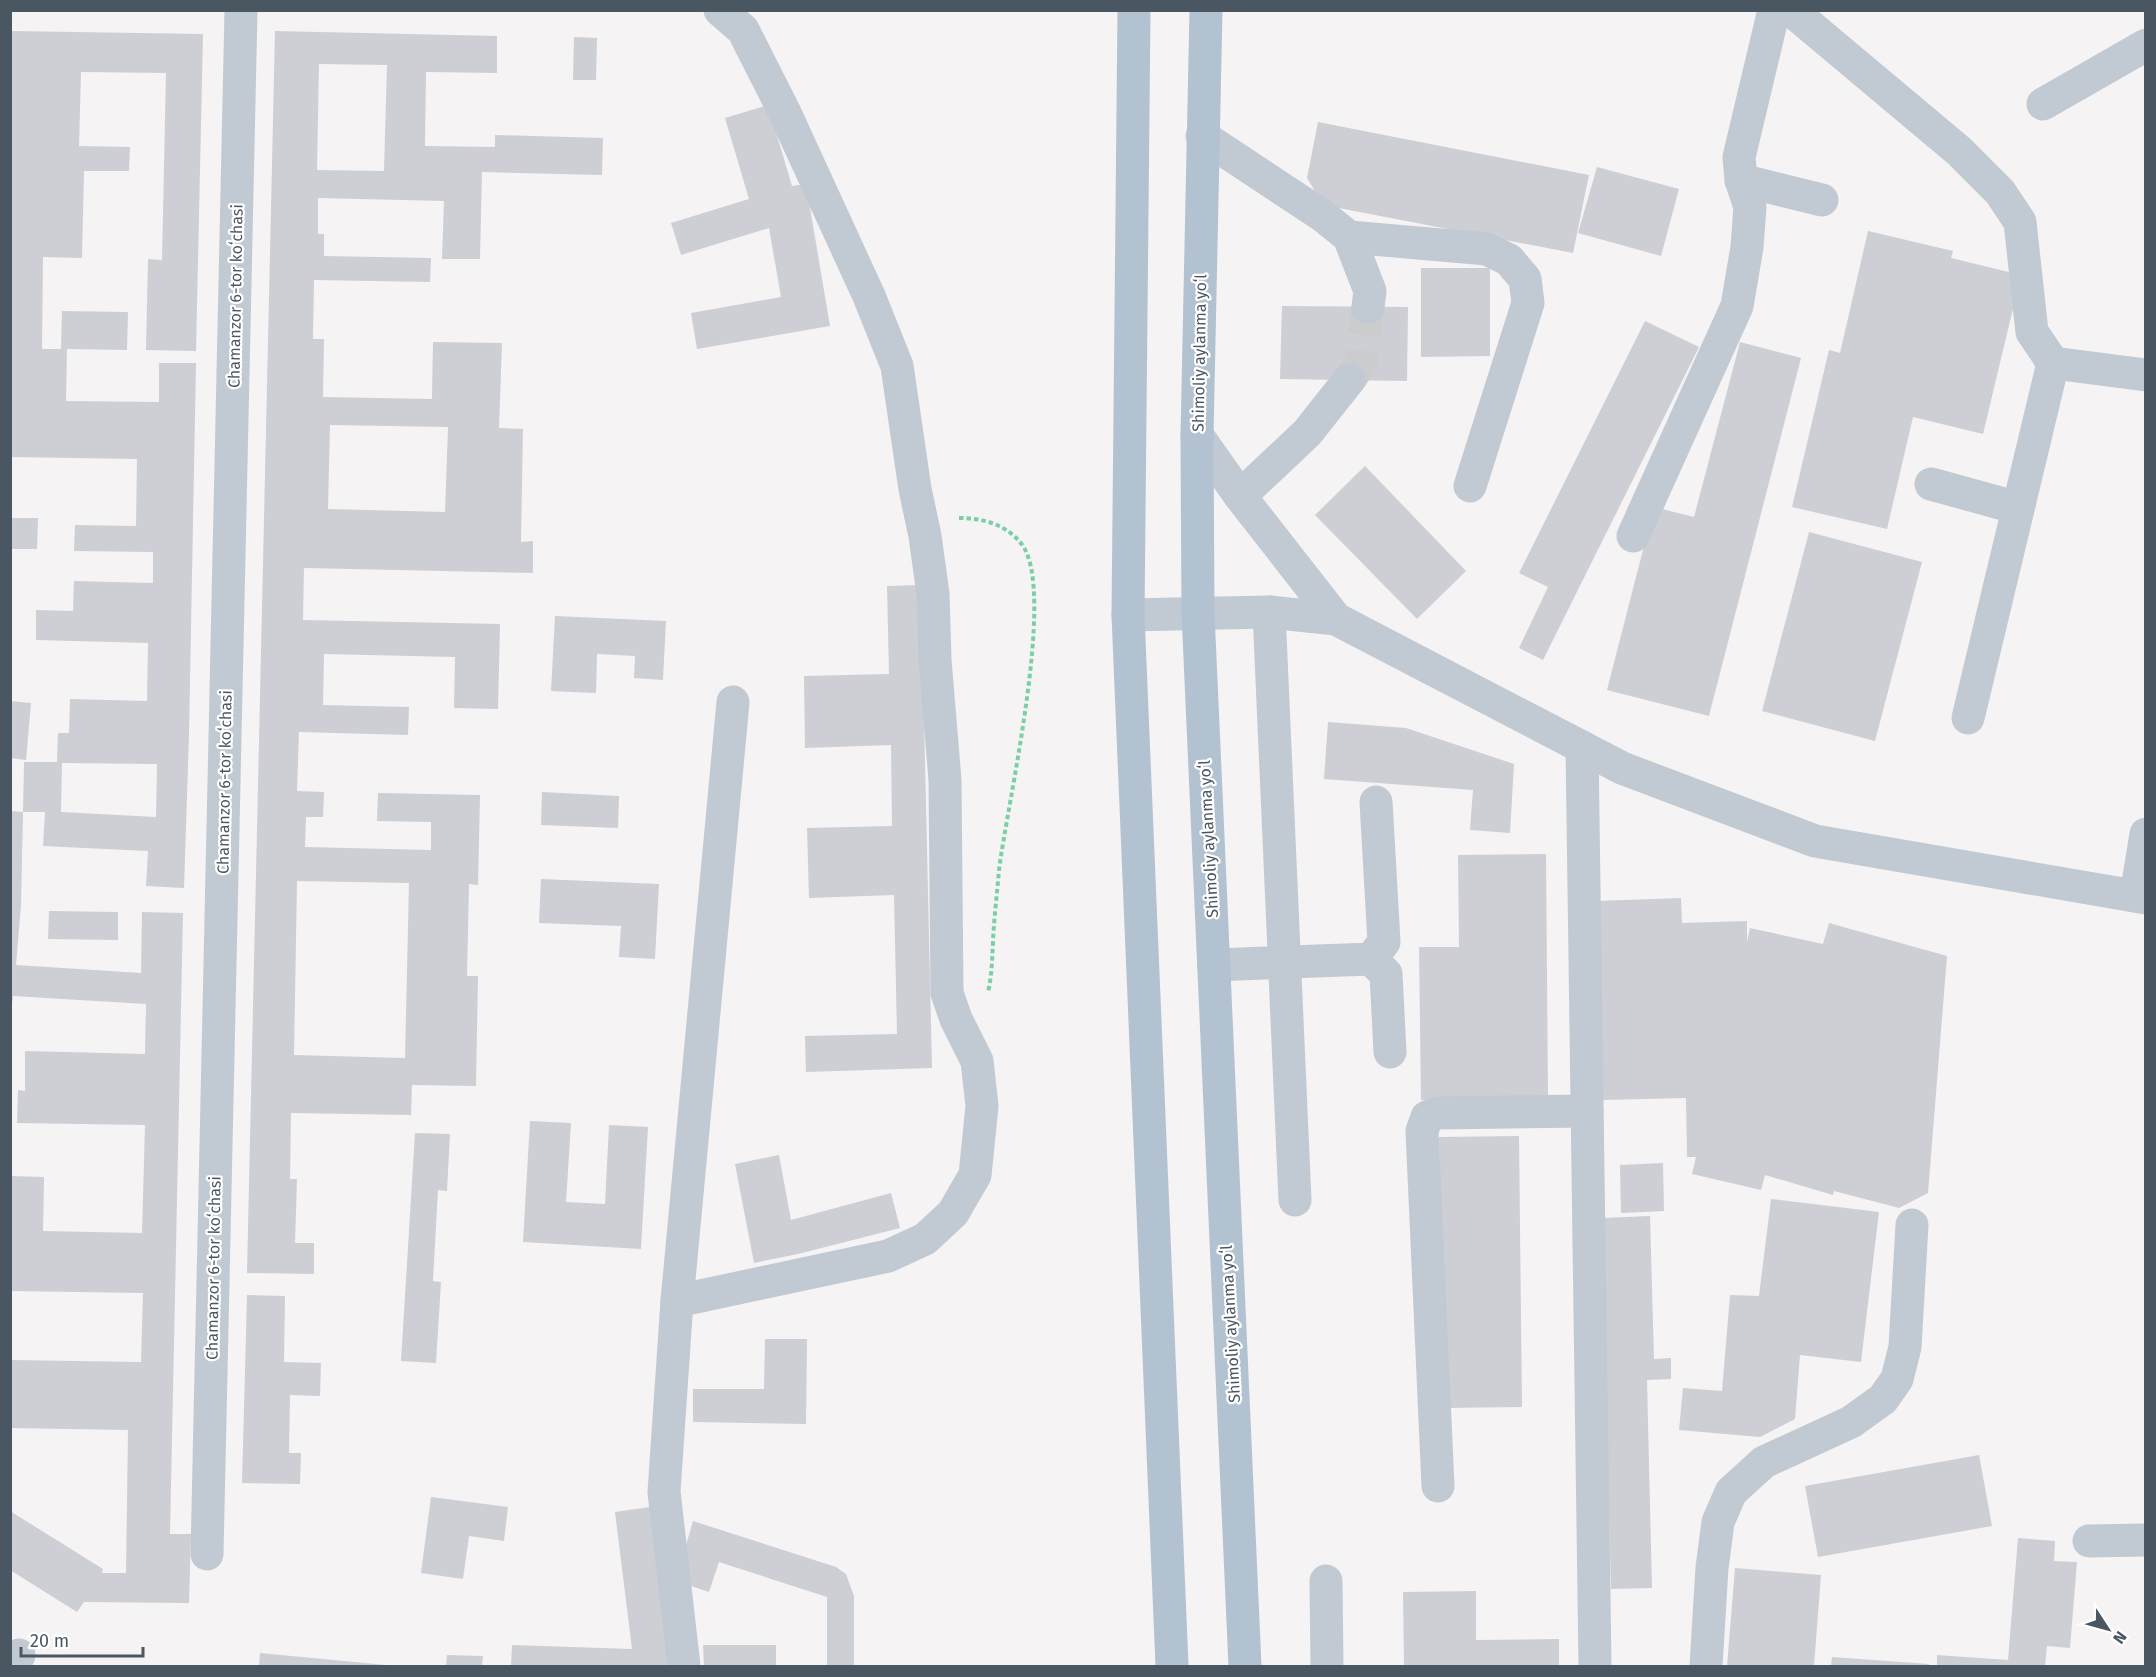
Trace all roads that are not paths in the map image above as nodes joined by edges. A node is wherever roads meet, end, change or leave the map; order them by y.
1 (241, 10) edge
2 (720, 10) edge
3 (1134, 10) edge
4 (1206, 10) edge
5 (1774, 10) edge
6 (1791, 10) edge
7 (2145, 45) edge
8 (2043, 104) dead end
9 (1202, 136) junction
10 (1741, 180) junction
11 (1822, 200) dead end
12 (1348, 237) junction
13 (1368, 308) tunnel mouth
14 (2053, 363) junction
15 (2145, 375) edge
16 (1349, 380) tunnel mouth
17 (1197, 435) junction
18 (1931, 484) dead end
19 (1470, 486) dead end
20 (1240, 496) junction
21 (2018, 508) junction
22 (1634, 536) dead end
23 (1269, 612) junction
24 (1198, 613) junction
25 (1128, 615) junction
26 (1336, 619) junction
27 (733, 702) dead end
28 (1968, 718) dead end
29 (1582, 747) junction
30 (1376, 802) dead end
31 (2145, 834) edge
32 (2141, 897) edge
33 (1371, 959) junction
34 (1284, 962) junction
35 (1214, 965) junction
36 (1390, 1052) dead end
37 (1587, 1111) junction
38 (1295, 1200) dead end
39 (1912, 1225) dead end
40 (676, 1301) junction
41 (1438, 1486) dead end
42 (2145, 1540) edge
43 (2089, 1541) dead end
44 (207, 1554) dead end
45 (1326, 1581) dead end
46 (684, 1666) edge
47 (1172, 1666) edge
48 (1245, 1666) edge
49 (1327, 1666) edge
50 (1595, 1666) edge
51 (1706, 1666) edge

1 - 44 street, Chamanzor 6-tor koʻchasi
2 - 40 street
3 - 25 main road
4 - 9 main road, Shimoliy aylanma yoʻl
5 - 10 street
6 - 14 street
7 - 8 street
9 - 12 street
9 - 17 main road, Shimoliy aylanma yoʻl
10 - 11 street
10 - 22 street
12 - 13 street
12 - 19 street
14 - 15 street
14 - 21 street
16 - 20 street
17 - 20 street
17 - 24 main road, Shimoliy aylanma yoʻl
18 - 21 street
20 - 26 street
21 - 28 street
23 - 24 street
23 - 26 street
23 - 34 street
24 - 25 street
24 - 35 main road, Shimoliy aylanma yoʻl
25 - 47 main road
26 - 29 street
27 - 40 street
29 - 32 street
29 - 37 street
30 - 33 street
31 - 32 street
33 - 34 street
33 - 36 street
34 - 35 street
34 - 38 street
35 - 48 main road, Shimoliy aylanma yoʻl
37 - 41 street
37 - 50 street
39 - 51 street
40 - 46 street
42 - 43 street
45 - 49 street

